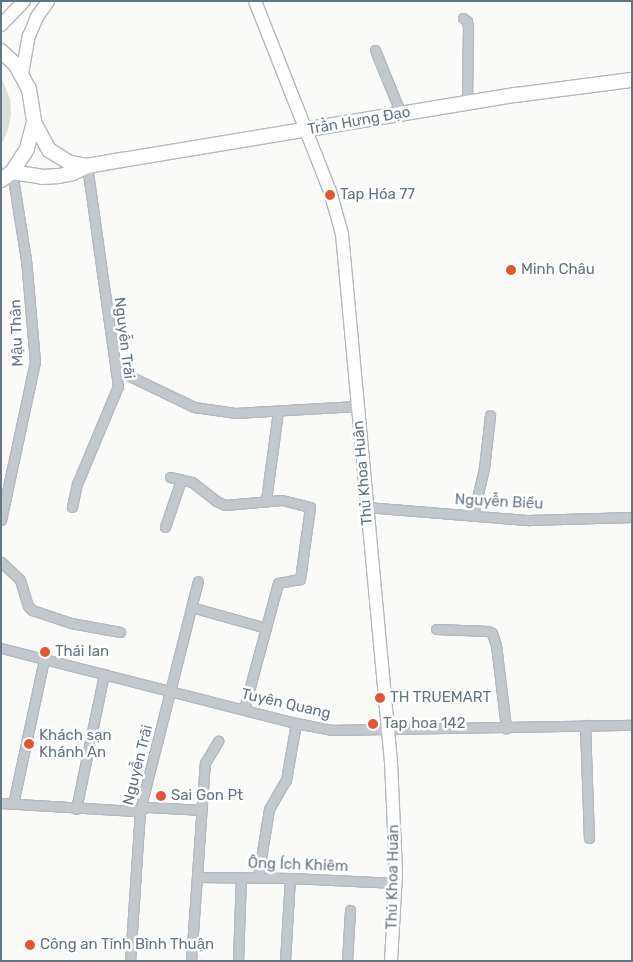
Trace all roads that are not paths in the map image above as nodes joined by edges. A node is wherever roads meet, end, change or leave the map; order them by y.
1 (24, 1) edge
2 (48, 1) edge
3 (255, 1) edge
4 (463, 18) dead end
5 (1, 25) edge
6 (375, 50) dead end
7 (1, 51) edge
8 (22, 74) junction
9 (632, 80) edge
10 (466, 103) junction
11 (401, 114) junction
12 (34, 122) junction
13 (305, 130) junction
14 (87, 166) junction
15 (6, 176) edge
16 (115, 369) junction
17 (358, 406) junction
18 (278, 411) junction
19 (490, 415) dead end
20 (5, 475) edge
21 (170, 477) dead end
22 (181, 480) junction
23 (266, 500) junction
24 (72, 507) dead end
25 (366, 507) junction
26 (473, 515) junction
27 (632, 517) edge
28 (1, 520) edge
29 (165, 527) dead end
30 (1, 562) edge
31 (198, 580) dead end
32 (191, 607) junction
33 (266, 628) junction
34 (436, 629) dead end
35 (120, 632) dead end
36 (1, 648) edge
37 (44, 660) junction
38 (104, 674) junction
39 (171, 691) junction
40 (244, 709) junction
41 (296, 723) junction
42 (585, 725) junction
43 (632, 725) edge
44 (388, 728) junction
45 (506, 728) junction
46 (218, 741) dead end
47 (1, 803) edge
48 (13, 804) junction
49 (76, 809) junction
50 (140, 810) junction
51 (202, 810) junction
52 (589, 838) dead end
53 (198, 877) junction
54 (241, 877) junction
55 (258, 877) junction
56 (290, 878) junction
57 (396, 883) junction
58 (350, 910) dead end
59 (130, 961) edge
60 (191, 961) edge
61 (238, 961) edge
62 (285, 961) edge
63 (346, 961) edge
64 (391, 961) edge

1 - 5 main road
2 - 8 main road
3 - 13 main road, Thủ Khoa Huân
4 - 10 street
6 - 11 street
7 - 8 main road
8 - 12 main road
9 - 10 main road, Trần Hưng Đạo
10 - 11 main road, Trần Hưng Đạo
11 - 13 main road, Trần Hưng Đạo
12 - 14 main road, Trần Hưng Đạo
12 - 15 main road
13 - 14 main road, Trần Hưng Đạo
13 - 17 main road, Thủ Khoa Huân
14 - 15 main road, Trần Hưng Đạo
14 - 16 street, Nguyễn Trãi
15 - 20 street, Mậu Thân
16 - 18 street
16 - 24 street, Nguyễn Trãi
17 - 18 street
17 - 25 main road, Thủ Khoa Huân
18 - 23 street
19 - 26 street
20 - 28 street, Mậu Thân
21 - 22 street
22 - 23 street
22 - 29 street
23 - 33 street
25 - 26 street, Nguyễn Biểu
25 - 44 main road, Thủ Khoa Huân
26 - 27 street, Nguyễn Biểu
30 - 35 street
31 - 32 street, Nguyễn Trãi
32 - 33 street
32 - 39 street, Nguyễn Trãi
33 - 40 street
34 - 45 street
36 - 37 street, Tuyên Quang
37 - 38 street, Tuyên Quang
37 - 48 street
38 - 39 street, Tuyên Quang
38 - 49 street
39 - 40 street, Tuyên Quang
39 - 50 street, Nguyễn Trãi
40 - 41 street, Tuyên Quang
41 - 44 street, Tuyên Quang
41 - 55 street
42 - 43 street, Tuyên Quang
42 - 45 street, Tuyên Quang
42 - 52 street
44 - 45 street, Tuyên Quang
44 - 57 main road, Thủ Khoa Huân
46 - 51 street
47 - 48 street
48 - 49 street
49 - 50 street
50 - 51 street
50 - 59 street, Nguyễn Trãi
51 - 53 street
53 - 54 street, Ông Ích Khiêm
53 - 60 street
54 - 55 street, Ông Ích Khiêm
54 - 61 street
55 - 56 street, Ông Ích Khiêm
56 - 57 street, Ông Ích Khiêm
56 - 62 street
57 - 64 main road, Thủ Khoa Huân
58 - 63 street

